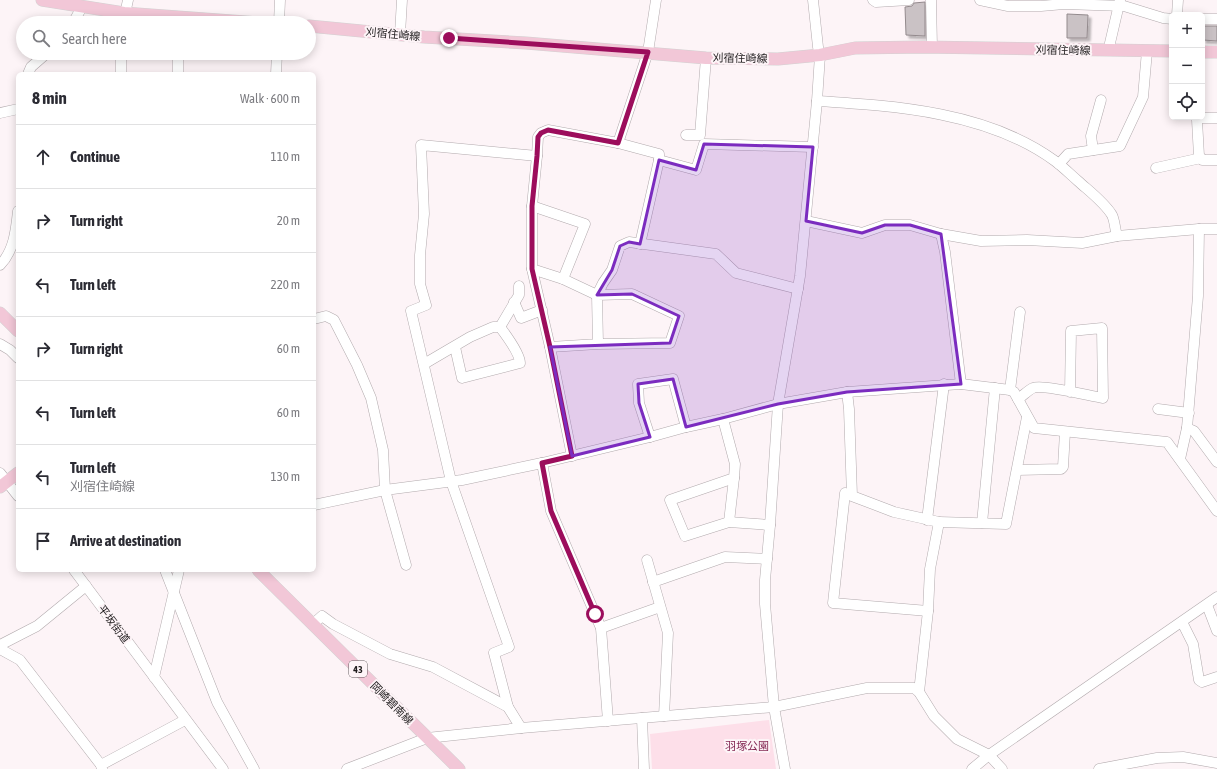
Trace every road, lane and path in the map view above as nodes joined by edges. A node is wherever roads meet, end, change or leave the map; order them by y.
1 (42, 0) edge
2 (128, 0) edge
3 (280, 0) edge
4 (402, 0) edge
5 (656, 0) edge
6 (814, 0) edge
7 (872, 0) edge
8 (909, 0) edge
9 (931, 0) edge
10 (1178, 0) edge
11 (987, 1) edge
12 (1119, 3) edge
13 (82, 6) junction
14 (1177, 12) edge
15 (77, 16) edge
16 (116, 16) edge
17 (124, 16) edge
18 (279, 16) edge
19 (1169, 19) edge
20 (1205, 19) edge
21 (1217, 19) edge
22 (316, 27) edge
23 (400, 34) junction
24 (932, 47) junction
25 (1109, 50) junction
26 (1147, 51) junction
27 (1169, 51) edge
28 (648, 52) junction
29 (1205, 52) edge
30 (1217, 52) edge
31 (820, 54) junction
32 (706, 58) junction
33 (39, 60) edge
34 (121, 60) edge
35 (178, 60) edge
36 (277, 60) edge
37 (29, 72) edge
38 (121, 72) edge
39 (178, 72) edge
40 (276, 72) edge
41 (1101, 100) dead end
42 (817, 101) junction
43 (16, 110) edge
44 (0, 113) edge
45 (1217, 118) edge
46 (686, 135) dead end
47 (618, 143) junction
48 (813, 147) junction
49 (1093, 150) junction
50 (537, 156) junction
51 (1201, 158) junction
52 (659, 160) junction
53 (1217, 160) edge
54 (1059, 164) junction
55 (1156, 168) dead end
56 (532, 206) junction
57 (806, 221) junction
58 (16, 222) edge
59 (1199, 229) junction
60 (1217, 229) edge
61 (941, 234) junction
62 (1117, 236) junction
63 (640, 244) junction
64 (0, 265) edge
65 (532, 269) junction
66 (563, 279) junction
67 (519, 286) dead end
68 (798, 289) junction
69 (597, 295) junction
70 (514, 302) junction
71 (542, 310) junction
72 (1020, 312) dead end
73 (0, 313) edge
74 (316, 318) edge
75 (500, 327) junction
76 (16, 329) edge
77 (0, 344) edge
78 (598, 344) junction
79 (455, 347) junction
80 (550, 347) junction
81 (16, 356) edge
82 (424, 364) junction
83 (944, 384) junction
84 (960, 384) junction
85 (995, 388) junction
86 (1010, 390) junction
87 (847, 392) junction
88 (1070, 392) junction
89 (1018, 399) junction
90 (778, 404) junction
91 (1158, 409) dead end
92 (1188, 413) junction
93 (1028, 417) junction
94 (723, 419) junction
95 (686, 427) junction
96 (1187, 428) junction
97 (1065, 432) junction
98 (650, 437) junction
99 (572, 456) junction
100 (1180, 459) junction
101 (1217, 462) edge
102 (542, 463) junction
103 (1018, 470) junction
104 (16, 474) edge
105 (734, 478) junction
106 (2, 481) edge
107 (451, 481) junction
108 (385, 490) junction
109 (844, 493) junction
110 (16, 494) edge
111 (316, 505) edge
112 (1217, 511) edge
113 (927, 520) junction
114 (729, 522) junction
115 (939, 522) junction
116 (982, 523) junction
117 (770, 525) junction
118 (767, 559) junction
119 (647, 560) dead end
120 (406, 565) dead end
121 (76, 572) edge
122 (166, 572) edge
123 (179, 572) edge
124 (260, 572) edge
125 (653, 582) junction
126 (86, 586) junction
127 (174, 593) junction
128 (1217, 597) edge
129 (1206, 605) junction
130 (660, 607) junction
131 (928, 611) junction
132 (1182, 622) junction
133 (313, 624) junction
134 (601, 628) junction
135 (1217, 631) edge
136 (0, 646) edge
137 (0, 649) edge
138 (154, 677) junction
139 (1217, 677) edge
140 (919, 692) junction
141 (508, 707) junction
142 (774, 707) junction
143 (664, 716) junction
144 (642, 718) junction
145 (185, 720) junction
146 (608, 721) junction
147 (520, 728) junction
148 (427, 738) junction
149 (989, 755) junction
150 (1217, 763) edge
151 (102, 767) edge
152 (223, 769) edge
153 (254, 769) edge
154 (347, 769) edge
155 (459, 769) edge
156 (644, 769) edge
157 (785, 769) edge
158 (972, 769) edge
159 (1002, 769) edge
160 (1099, 769) edge

1 - 13 main road
2 - 17 street
3 - 18 street
4 - 23 street
5 - 28 street
6 - 31 street
7 - 8 street
9 - 24 street
10 - 14 street
11 - 12 street
12 - 19 street
12 - 25 street
13 - 15 street
13 - 16 main road
20 - 21 street
22 - 23 main road, 刈宿住崎線
23 - 28 main road, 刈宿住崎線
24 - 25 main road, 刈宿住崎線
24 - 31 main road, 刈宿住崎線
25 - 26 main road, 刈宿住崎線
26 - 27 main road, 刈宿住崎線
26 - 49 street
28 - 32 main road, 刈宿住崎線
28 - 47 street
29 - 30 main road
31 - 32 main road, 刈宿住崎線
31 - 42 street
32 - 46 street
33 - 37 street
34 - 38 street
35 - 39 street
36 - 40 street
41 - 49 street
42 - 48 street
42 - 54 street
43 - 44 street
45 - 51 street
47 - 50 street
47 - 52 street
48 - 52 street
48 - 57 street
49 - 54 street
50 - 56 street
50 - 82 street
51 - 53 street
51 - 55 street
52 - 63 street
54 - 62 street
56 - 65 street
56 - 66 street
57 - 61 street
57 - 68 street
58 - 64 street
59 - 60 street
59 - 62 street
59 - 92 street
61 - 62 street
61 - 84 street
63 - 68 street
63 - 69 street
65 - 66 street
65 - 71 street
66 - 69 street
67 - 70 street
68 - 90 street
69 - 78 street
69 - 78 street
70 - 71 street
70 - 75 street
71 - 80 street
72 - 86 street
73 - 76 main road
74 - 108 street
75 - 79 street
75 - 79 street
77 - 81 street
78 - 80 street
79 - 82 street
80 - 99 street
82 - 107 street
83 - 84 street
83 - 87 street
83 - 113 street
84 - 85 street
85 - 86 street
85 - 116 street
86 - 89 street
87 - 90 street
87 - 109 street
88 - 88 street
88 - 89 street
89 - 93 street
90 - 94 street
90 - 117 street
91 - 92 street
92 - 96 street
93 - 97 street
93 - 103 street
94 - 95 street
94 - 105 street
95 - 98 street
95 - 98 street
96 - 100 street
96 - 101 street
97 - 100 street
97 - 103 street
98 - 99 street
99 - 102 street
100 - 112 street
102 - 107 street
102 - 134 street
103 - 116 street
104 - 106 main road
105 - 114 street
105 - 114 street
106 - 110 street
107 - 108 street
107 - 141 street
108 - 111 street
108 - 120 street
109 - 113 street
109 - 131 street
113 - 115 street
114 - 117 street
115 - 116 street
115 - 131 street
117 - 118 street
118 - 125 street
118 - 142 street
119 - 125 street
121 - 126 street, 平坂街道
122 - 127 street
123 - 127 street
124 - 133 main road, 岡崎碧南線 / 43
125 - 130 street
126 - 136 street
126 - 138 street, 平坂街道
127 - 138 street
127 - 153 street
128 - 129 street
129 - 132 street
129 - 135 street
130 - 134 street
130 - 143 street
131 - 140 street
132 - 139 street
132 - 149 street
133 - 141 street
133 - 148 main road, 岡崎碧南線 / 43
134 - 146 street
137 - 151 street
138 - 145 street, 平坂街道
140 - 142 street
140 - 149 street
141 - 147 street
142 - 143 street
142 - 157 street
143 - 144 street
144 - 146 street
144 - 156 street
145 - 151 street
145 - 152 street
146 - 147 street
147 - 148 street
148 - 154 street
148 - 155 main road, 岡崎碧南線 / 43
149 - 158 street
149 - 159 street
150 - 160 street

